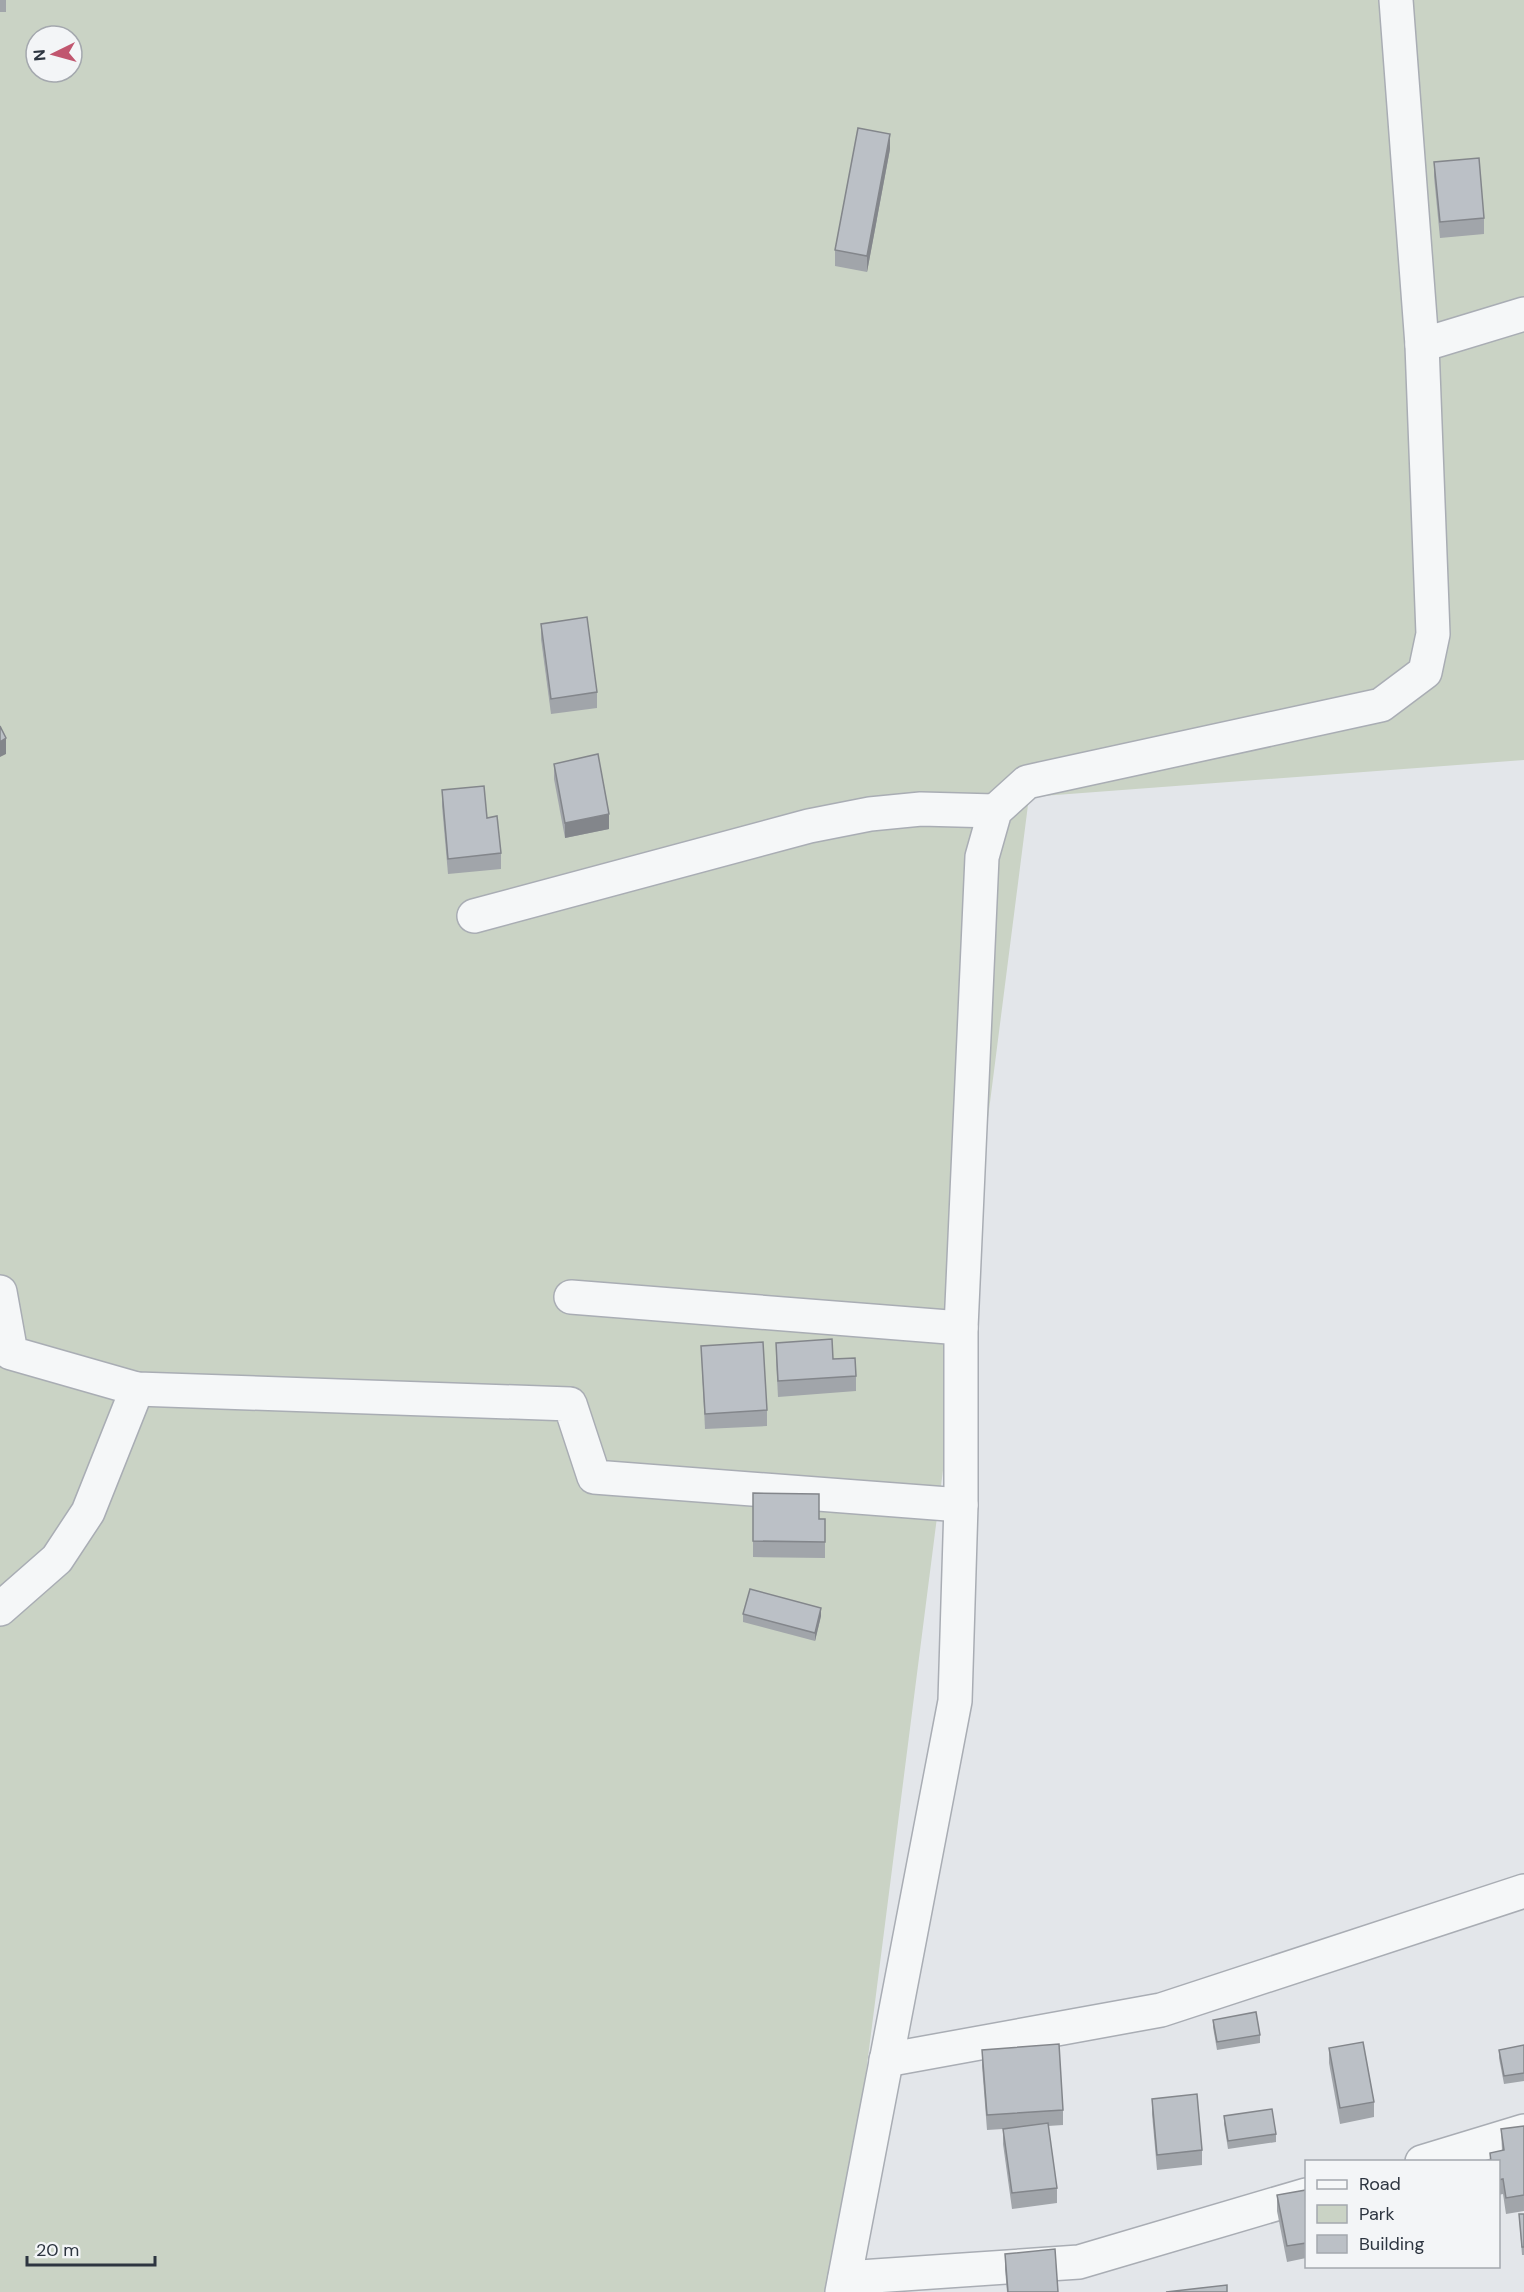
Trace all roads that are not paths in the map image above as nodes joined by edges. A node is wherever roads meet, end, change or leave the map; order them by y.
1 (1396, 0) edge
2 (1524, 314) edge
3 (1422, 345) junction
4 (995, 811) junction
5 (474, 916) dead end
6 (0, 1292) edge
7 (571, 1296) dead end
8 (962, 1328) junction
9 (137, 1389) junction
10 (961, 1505) junction
11 (0, 1609) edge
12 (1524, 1891) edge
13 (886, 2060) junction
14 (1524, 2132) edge
15 (1429, 2160) edge
16 (1305, 2195) edge
17 (843, 2285) edge

1 - 3 street
2 - 3 street
3 - 4 street
4 - 5 street
4 - 8 street
6 - 9 street
7 - 8 street
8 - 10 street
9 - 10 street
9 - 11 street
10 - 13 street
12 - 13 street
13 - 17 street
14 - 15 street
16 - 17 street

